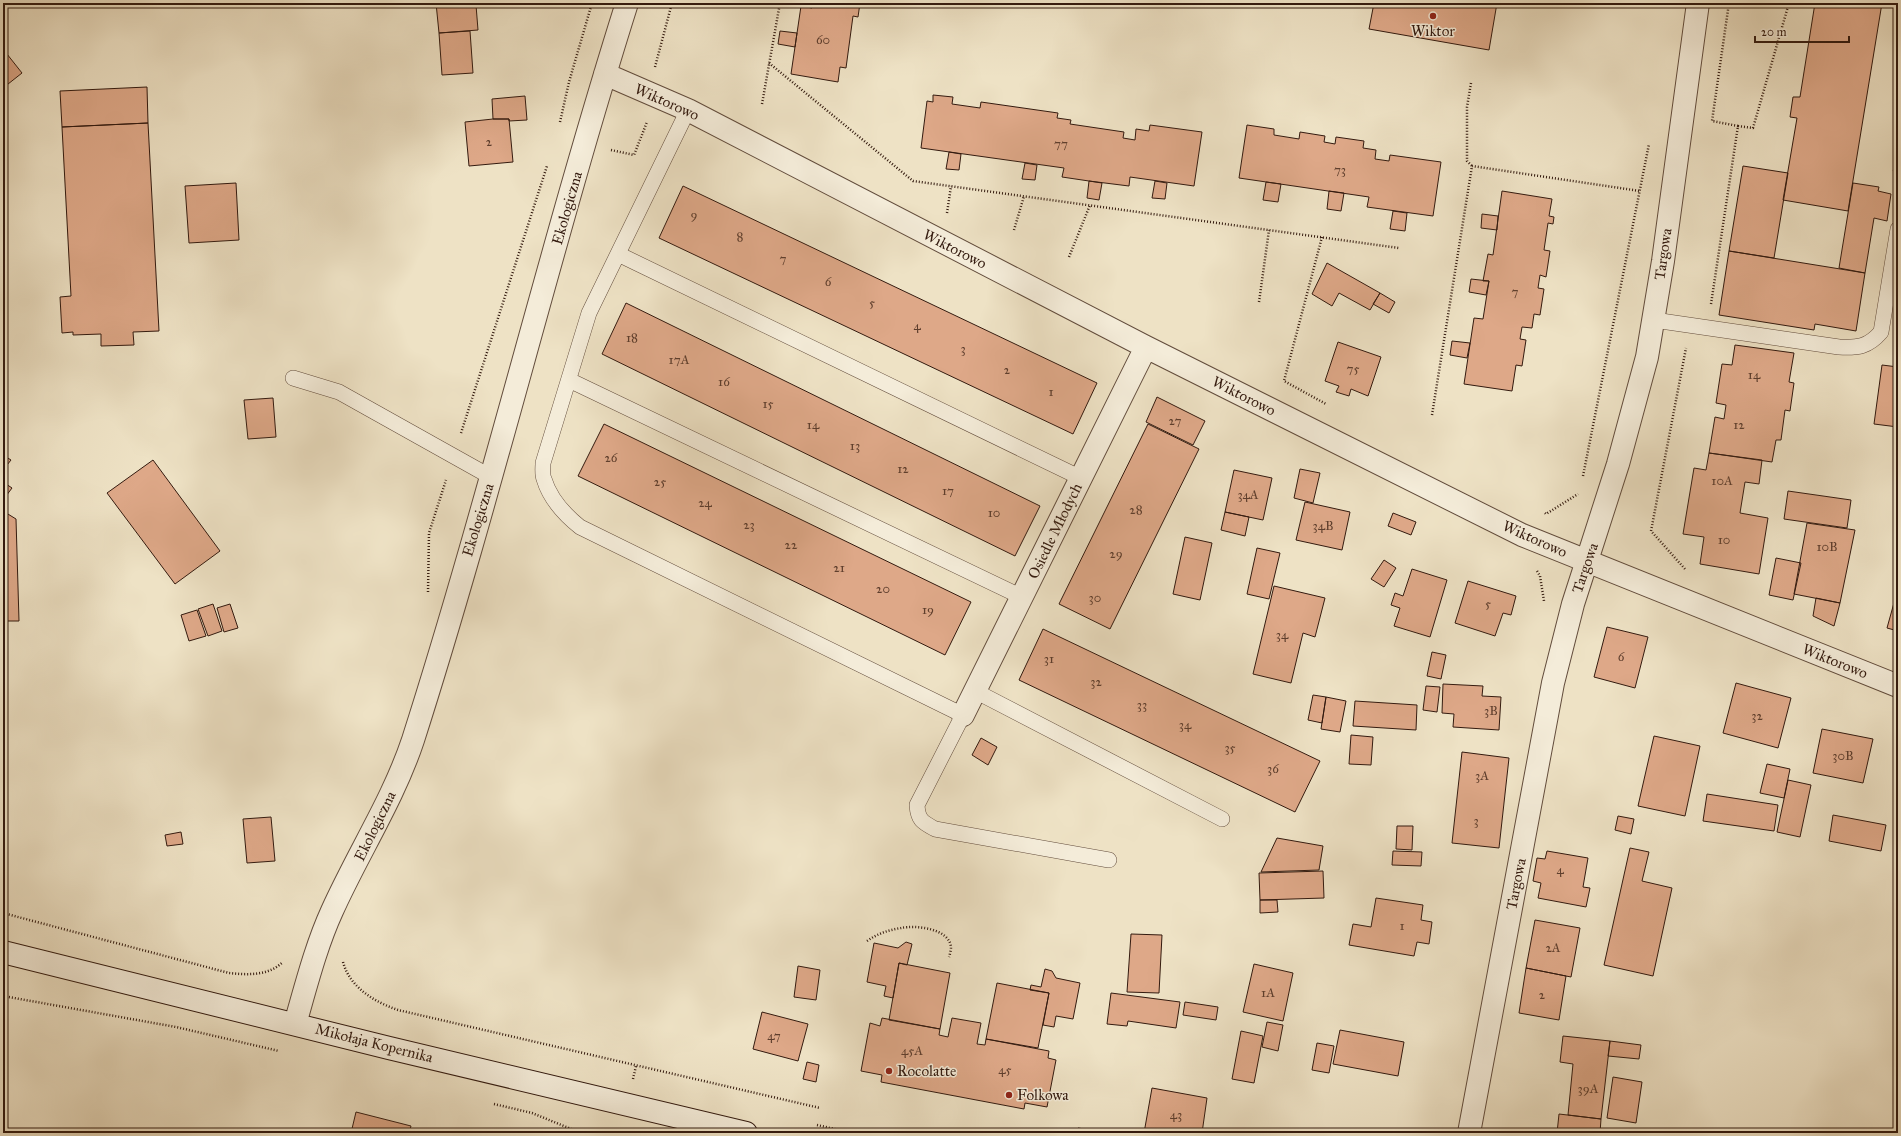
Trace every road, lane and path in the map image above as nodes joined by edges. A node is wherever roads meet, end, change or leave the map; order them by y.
1 (592, 3) edge
2 (627, 3) edge
3 (672, 3) edge
4 (780, 3) edge
5 (1698, 3) edge
6 (1729, 3) edge
7 (1789, 3) edge
8 (769, 63) junction
9 (605, 74) junction
10 (1471, 83) dead end
11 (657, 97) junction
12 (762, 104) dead end
13 (688, 110) junction
14 (560, 124) dead end
15 (1738, 126) junction
16 (1898, 134) edge
17 (609, 149) dead end
18 (549, 160) dead end
19 (1472, 166) junction
20 (1894, 171) dead end
21 (1024, 196) junction
22 (1090, 205) junction
23 (1898, 229) edge
24 (1014, 230) dead end
25 (1269, 230) junction
26 (1322, 237) junction
27 (1399, 248) dead end
28 (618, 254) junction
29 (1069, 257) dead end
30 (1259, 302) dead end
31 (1654, 320) junction
32 (1690, 326) junction
33 (1707, 328) junction
34 (1146, 347) junction
35 (293, 378) dead end
36 (569, 380) junction
37 (1333, 408) dead end
38 (1432, 415) dead end
39 (454, 456) junction
40 (491, 476) junction
41 (1081, 478) junction
42 (1583, 478) dead end
43 (1580, 493) dead end
44 (1539, 510) dead end
45 (1588, 561) junction
46 (1532, 565) dead end
47 (1689, 573) dead end
48 (428, 595) dead end
49 (1022, 597) junction
50 (1544, 608) dead end
51 (1898, 686) edge
52 (975, 691) junction
53 (963, 715) junction
54 (1222, 819) dead end
55 (1109, 860) dead end
56 (3, 913) edge
57 (867, 942) dead end
58 (3, 952) edge
59 (288, 957) dead end
60 (949, 957) dead end
61 (342, 960) dead end
62 (3, 996) edge
63 (295, 1024) junction
64 (283, 1052) dead end
65 (493, 1104) dead end
66 (820, 1108) dead end
67 (817, 1124) dead end
68 (581, 1133) edge
69 (746, 1133) edge
70 (852, 1133) edge
71 (1469, 1133) edge

1 - 14 path
2 - 9 street, Ekologiczna
3 - 11 path
4 - 8 path
5 - 31 street, Targowa
6 - 15 path
7 - 15 path
8 - 12 path
8 - 21 path
9 - 11 street, Wiktorowo
9 - 40 street, Ekologiczna
10 - 19 path
11 - 13 street, Wiktorowo
11 - 17 path
13 - 28 lane
13 - 34 street, Wiktorowo
15 - 33 path
16 - 20 path
18 - 39 path
19 - 38 path
19 - 42 path
21 - 22 path
21 - 24 path
22 - 25 path
22 - 29 path
23 - 33 lane
25 - 26 path
25 - 30 path
26 - 27 path
26 - 37 path
28 - 36 lane
28 - 41 lane
31 - 32 lane
31 - 45 street, Targowa
32 - 33 lane
32 - 47 path
34 - 41 street, Osiedle Młodych
34 - 45 street, Wiktorowo
35 - 39 lane
36 - 49 lane
36 - 53 lane
39 - 40 lane
39 - 48 path
40 - 63 street, Ekologiczna
41 - 49 street, Osiedle Młodych
43 - 44 path
45 - 51 street, Wiktorowo
45 - 71 street, Targowa
46 - 50 path
49 - 52 street, Osiedle Młodych
52 - 53 street, Osiedle Młodych
52 - 54 lane
53 - 55 lane
56 - 59 path
57 - 60 path
58 - 63 street, Mikołaja Kopernika
61 - 66 path
62 - 64 path
63 - 69 street, Mikołaja Kopernika
65 - 68 path
67 - 70 path

